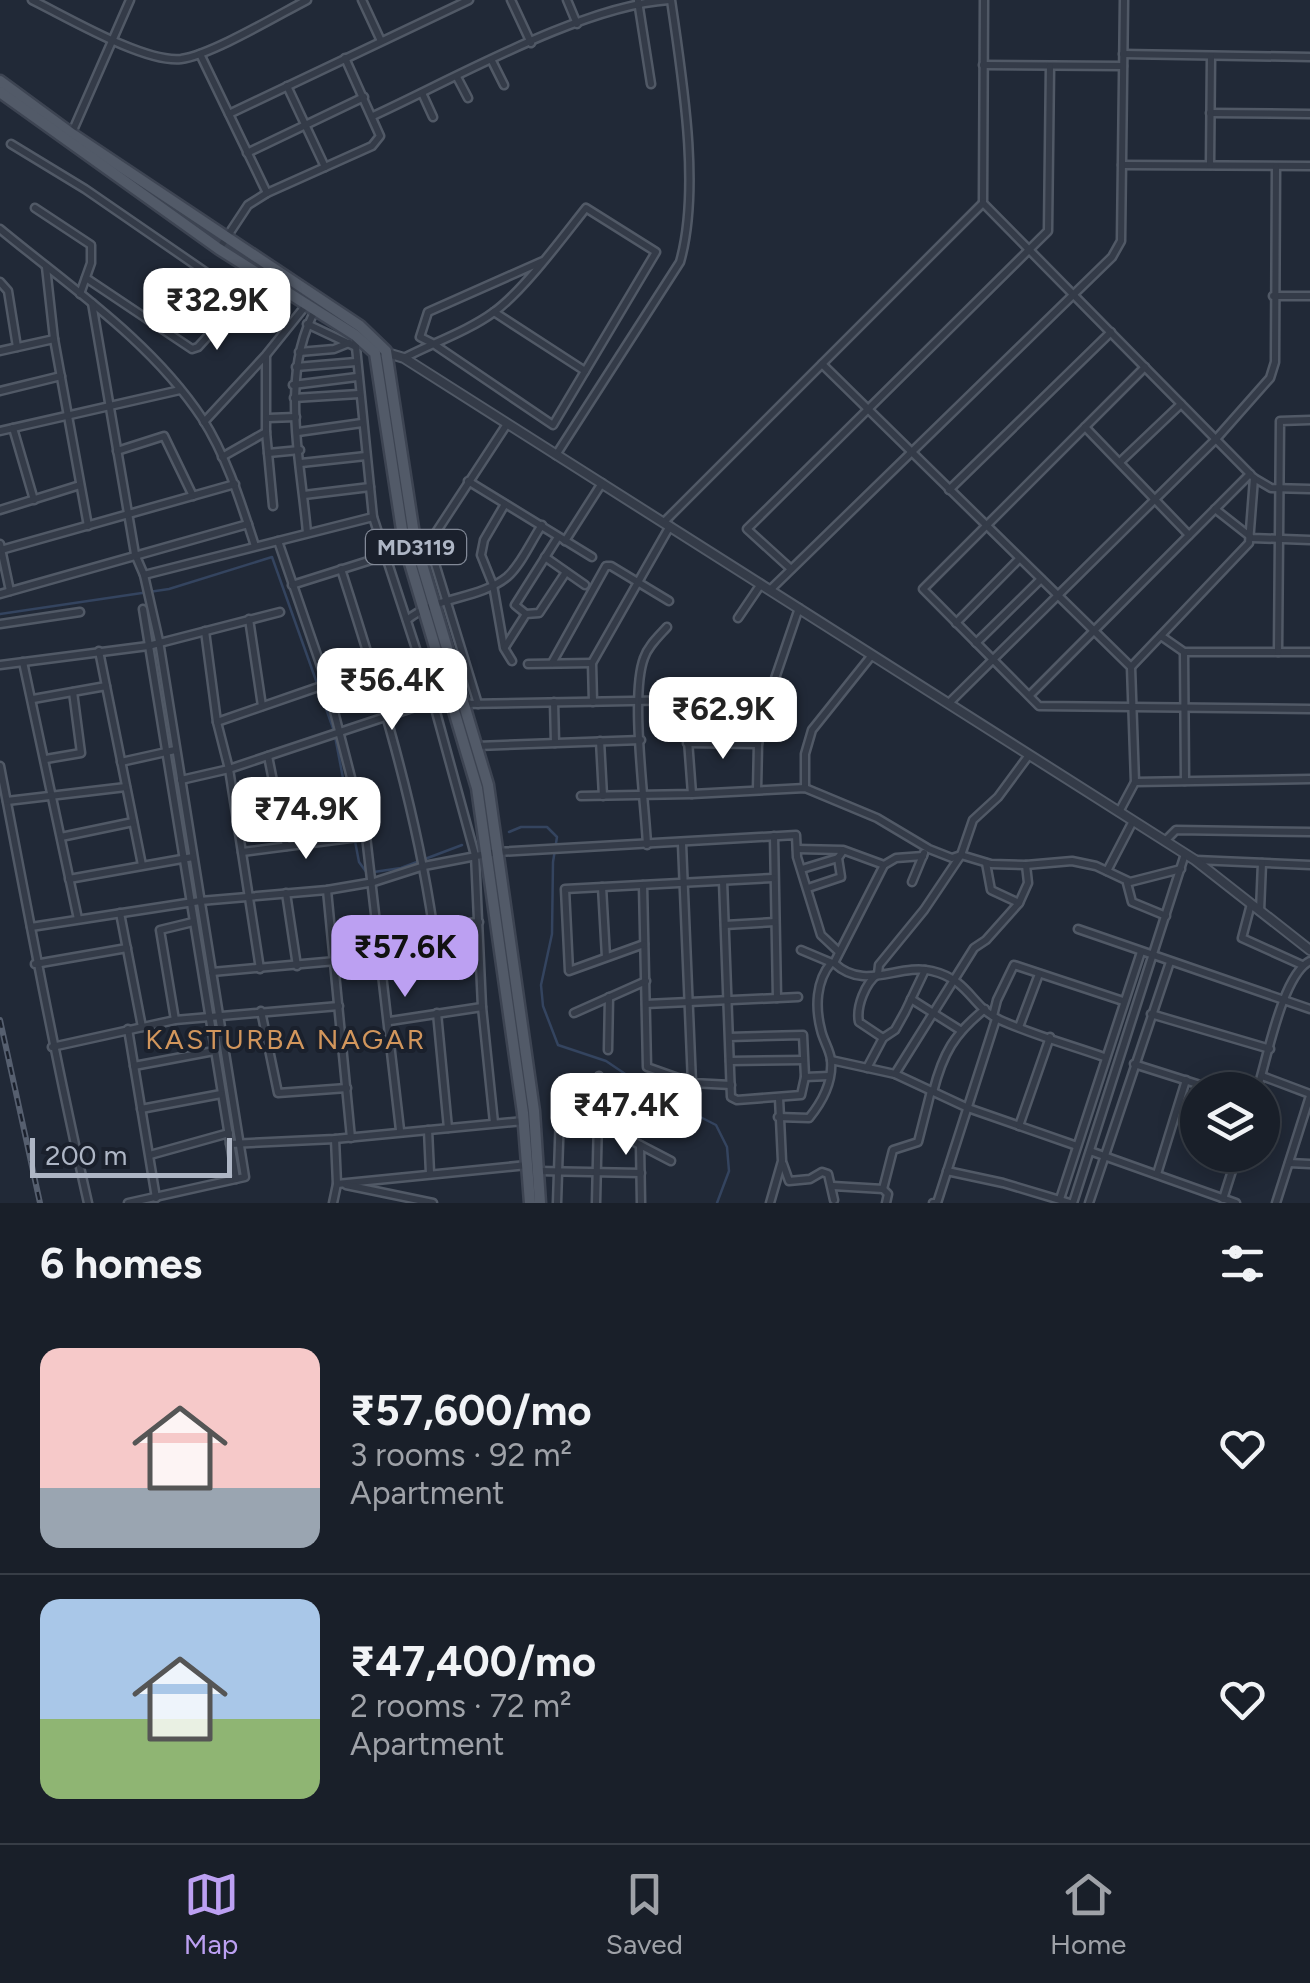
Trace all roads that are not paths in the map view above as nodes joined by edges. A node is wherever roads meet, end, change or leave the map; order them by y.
1 (32, 0) edge
2 (130, 0) edge
3 (307, 0) edge
4 (362, 0) edge
5 (469, 0) edge
6 (512, 0) edge
7 (567, 0) edge
8 (670, 0) edge
9 (984, 0) edge
10 (1124, 0) edge
11 (638, 1) edge
12 (577, 24) junction
13 (113, 39) junction
14 (381, 41) junction
15 (531, 43) junction
16 (200, 54) junction
17 (1123, 54) junction
18 (1211, 56) junction
19 (1310, 57) edge
20 (345, 58) junction
21 (492, 61) junction
22 (983, 65) junction
23 (1050, 66) junction
24 (1123, 66) junction
25 (457, 77) junction
26 (504, 84) dead end
27 (650, 84) dead end
28 (287, 86) junction
29 (2, 90) edge
30 (422, 93) junction
31 (364, 98) junction
32 (468, 98) dead end
33 (1210, 113) junction
34 (229, 114) junction
35 (1310, 114) edge
36 (373, 116) junction
37 (433, 117) dead end
38 (305, 126) junction
39 (69, 138) junction
40 (12, 144) dead end
41 (247, 153) junction
42 (1210, 164) junction
43 (1122, 165) junction
44 (325, 166) junction
45 (1276, 166) junction
46 (1310, 166) edge
47 (267, 194) junction
48 (983, 203) junction
49 (35, 208) dead end
50 (0, 229) edge
51 (222, 244) junction
52 (1031, 251) junction
53 (542, 261) junction
54 (46, 267) junction
55 (86, 278) junction
56 (0, 282) edge
57 (80, 294) junction
58 (1074, 294) junction
59 (1274, 296) junction
60 (1310, 296) edge
61 (92, 303) junction
62 (314, 305) junction
63 (12, 310) junction
64 (494, 312) junction
65 (0, 313) edge
66 (307, 324) junction
67 (1111, 332) junction
68 (354, 338) junction
69 (54, 339) junction
70 (432, 343) junction
71 (18, 347) junction
72 (0, 351) edge
73 (299, 352) junction
74 (380, 352) junction
75 (266, 354) junction
76 (404, 358) junction
77 (356, 362) junction
78 (822, 364) junction
79 (1144, 367) junction
80 (296, 368) junction
81 (586, 371) junction
82 (61, 376) junction
83 (357, 377) junction
84 (293, 385) junction
85 (180, 390) junction
86 (0, 392) edge
87 (359, 394) junction
88 (294, 398) junction
89 (1181, 404) junction
90 (108, 408) junction
91 (868, 411) junction
92 (67, 416) junction
93 (297, 417) junction
94 (268, 418) junction
95 (1310, 420) edge
96 (204, 422) junction
97 (362, 423) junction
98 (507, 424) junction
99 (1085, 426) junction
100 (14, 428) junction
101 (0, 431) edge
102 (266, 432) junction
103 (298, 432) junction
104 (1216, 439) junction
105 (300, 450) junction
106 (117, 451) junction
107 (268, 453) junction
108 (910, 453) junction
109 (366, 456) junction
110 (556, 456) junction
111 (222, 457) junction
112 (1120, 462) junction
113 (301, 464) junction
114 (1252, 476) junction
115 (468, 481) junction
116 (602, 483) junction
117 (234, 484) junction
118 (80, 485) junction
119 (370, 488) junction
120 (1278, 489) junction
121 (1310, 489) edge
122 (949, 490) junction
123 (193, 496) junction
124 (304, 496) junction
125 (1156, 498) junction
126 (34, 500) junction
127 (505, 504) junction
128 (273, 506) dead end
129 (1216, 508) junction
130 (0, 510) edge
131 (128, 514) junction
132 (372, 517) junction
133 (248, 524) junction
134 (542, 524) junction
135 (667, 524) junction
136 (984, 525) junction
137 (88, 526) junction
138 (307, 533) junction
139 (1189, 535) junction
140 (1252, 538) junction
141 (1282, 538) junction
142 (562, 539) junction
143 (1310, 540) edge
144 (278, 541) junction
145 (255, 546) junction
146 (1, 547) edge
147 (135, 554) junction
148 (384, 556) junction
149 (545, 557) junction
150 (592, 557) dead end
151 (1020, 559) junction
152 (342, 569) junction
153 (791, 570) junction
154 (566, 572) junction
155 (145, 579) junction
156 (1041, 579) junction
157 (641, 582) junction
158 (761, 584) junction
159 (585, 585) dead end
160 (292, 586) junction
161 (493, 586) junction
162 (770, 590) junction
163 (10, 591) junction
164 (0, 594) edge
165 (1058, 596) junction
166 (448, 600) junction
167 (669, 601) dead end
168 (427, 606) junction
169 (799, 608) junction
170 (143, 609) dead end
171 (80, 612) dead end
172 (280, 612) dead end
173 (526, 614) junction
174 (738, 618) dead end
175 (249, 619) junction
176 (407, 620) junction
177 (956, 623) junction
178 (0, 624) edge
179 (667, 627) dead end
180 (206, 631) junction
181 (1094, 631) junction
182 (1161, 636) junction
183 (159, 641) junction
184 (976, 643) junction
185 (148, 646) junction
186 (504, 648) junction
187 (98, 651) junction
188 (1184, 652) junction
189 (1278, 652) junction
190 (1310, 652) edge
191 (872, 654) junction
192 (992, 660) junction
193 (24, 662) junction
194 (512, 662) dead end
195 (552, 663) junction
196 (592, 663) junction
197 (528, 664) dead end
198 (0, 665) edge
199 (1131, 667) junction
200 (326, 684) junction
201 (106, 686) junction
202 (73, 692) junction
203 (1030, 695) junction
204 (33, 698) junction
205 (434, 700) junction
206 (685, 700) junction
207 (638, 701) junction
208 (554, 702) junction
209 (593, 702) junction
210 (767, 702) junction
211 (463, 704) junction
212 (478, 704) junction
213 (948, 704) junction
214 (262, 706) junction
215 (1133, 708) junction
216 (1184, 709) junction
217 (1310, 709) edge
218 (389, 716) junction
219 (217, 722) junction
220 (336, 733) junction
221 (641, 740) junction
222 (600, 741) junction
223 (555, 743) junction
224 (687, 744) junction
225 (758, 744) junction
226 (470, 747) junction
227 (176, 750) junction
228 (164, 752) junction
229 (448, 752) junction
230 (1030, 755) junction
231 (268, 756) junction
232 (46, 758) junction
233 (121, 762) junction
234 (0, 766) edge
235 (229, 769) junction
236 (1310, 779) edge
237 (181, 780) junction
238 (1185, 781) junction
239 (1135, 782) junction
240 (126, 788) junction
241 (805, 788) junction
242 (183, 790) junction
243 (757, 790) junction
244 (172, 792) junction
245 (692, 794) junction
246 (52, 796) junction
247 (580, 796) dead end
248 (603, 796) junction
249 (645, 796) junction
250 (6, 801) junction
251 (1119, 812) junction
252 (1133, 821) junction
253 (133, 822) junction
254 (1310, 832) edge
255 (366, 836) junction
256 (774, 836) junction
257 (61, 837) junction
258 (1165, 841) junction
259 (682, 844) junction
260 (647, 845) junction
261 (286, 846) junction
262 (797, 849) junction
263 (844, 850) junction
264 (242, 852) junction
265 (925, 852) junction
266 (486, 853) junction
267 (1185, 854) junction
268 (960, 855) junction
269 (193, 857) junction
270 (183, 858) junction
271 (838, 858) junction
272 (1195, 860) junction
273 (985, 862) junction
274 (1262, 863) junction
275 (884, 864) junction
276 (142, 865) junction
277 (1026, 865) junction
278 (424, 866) junction
279 (1310, 866) edge
280 (802, 869) junction
281 (1181, 870) junction
282 (1107, 871) junction
283 (372, 875) junction
284 (774, 878) junction
285 (69, 879) junction
286 (723, 881) junction
287 (912, 882) dead end
288 (1127, 882) junction
289 (683, 883) junction
290 (643, 885) junction
291 (602, 887) junction
292 (808, 888) junction
293 (327, 890) junction
294 (286, 893) junction
295 (248, 897) junction
296 (200, 901) junction
297 (190, 902) junction
298 (1018, 903) junction
299 (1252, 904) junction
300 (1260, 910) junction
301 (120, 914) junction
302 (1166, 916) junction
303 (78, 920) junction
304 (193, 922) junction
305 (479, 922) junction
306 (775, 922) junction
307 (725, 924) junction
308 (31, 927) junction
309 (1078, 928) dead end
310 (644, 944) junction
311 (127, 948) junction
312 (801, 950) dead end
313 (1310, 950) edge
314 (839, 952) junction
315 (1141, 952) junction
316 (606, 957) junction
317 (1153, 957) junction
318 (381, 958) junction
319 (1170, 962) junction
320 (334, 963) junction
321 (833, 963) junction
322 (1306, 963) edge
323 (36, 964) junction
324 (297, 966) junction
325 (260, 969) junction
326 (926, 969) junction
327 (212, 972) junction
328 (1039, 974) junction
329 (954, 977) junction
330 (872, 978) junction
331 (646, 981) junction
332 (610, 997) junction
333 (798, 997) dead end
334 (777, 998) junction
335 (911, 999) junction
336 (728, 1000) junction
337 (1284, 1000) junction
338 (1123, 1001) junction
339 (690, 1002) junction
340 (646, 1004) junction
341 (339, 1006) junction
342 (482, 1007) junction
343 (985, 1008) junction
344 (1310, 1009) edge
345 (261, 1011) junction
346 (437, 1013) junction
347 (574, 1013) dead end
348 (937, 1014) junction
349 (1151, 1014) junction
350 (219, 1015) junction
351 (209, 1016) junction
352 (995, 1018) junction
353 (175, 1020) junction
354 (390, 1021) junction
355 (142, 1027) junction
356 (1019, 1027) junction
357 (128, 1029) junction
358 (960, 1030) junction
359 (729, 1037) junction
360 (1050, 1037) junction
361 (882, 1038) junction
362 (52, 1046) junction
363 (1270, 1049) junction
364 (608, 1050) dead end
365 (214, 1051) junction
366 (1104, 1057) junction
367 (803, 1060) junction
368 (831, 1060) junction
369 (730, 1061) junction
370 (1134, 1064) junction
371 (134, 1066) junction
372 (868, 1068) junction
373 (1263, 1072) edge
374 (599, 1076) dead end
375 (805, 1076) junction
376 (829, 1076) junction
377 (899, 1076) junction
378 (1180, 1078) edge
379 (562, 1082) dead end
380 (692, 1083) junction
381 (1280, 1083) edge
382 (731, 1086) junction
383 (347, 1088) junction
384 (932, 1091) junction
385 (221, 1094) junction
386 (1310, 1095) edge
387 (778, 1098) junction
388 (1180, 1099) edge
389 (968, 1108) junction
390 (140, 1109) junction
391 (778, 1117) junction
392 (529, 1120) junction
393 (494, 1123) junction
394 (598, 1123) junction
395 (1019, 1126) junction
396 (448, 1128) junction
397 (400, 1130) junction
398 (428, 1130) junction
399 (229, 1133) junction
400 (351, 1138) junction
401 (335, 1139) junction
402 (241, 1143) junction
403 (230, 1144) junction
404 (640, 1144) junction
405 (1078, 1146) junction
406 (1090, 1151) junction
407 (150, 1155) junction
408 (1105, 1156) junction
409 (782, 1159) junction
410 (671, 1161) dead end
411 (1290, 1163) junction
412 (1310, 1164) edge
413 (527, 1165) junction
414 (538, 1171) junction
415 (947, 1171) junction
416 (558, 1172) junction
417 (1232, 1172) edge
418 (597, 1173) junction
419 (640, 1173) junction
420 (430, 1174) junction
421 (1156, 1174) junction
422 (236, 1179) junction
423 (337, 1184) junction
424 (833, 1186) junction
425 (884, 1189) junction
426 (156, 1198) junction
427 (1060, 1199) junction
428 (1223, 1199) junction
429 (834, 1200) dead end
430 (88, 1203) edge
431 (128, 1203) edge
432 (333, 1203) edge
433 (432, 1203) edge
434 (530, 1203) edge
435 (540, 1203) edge
436 (558, 1203) edge
437 (596, 1203) edge
438 (640, 1203) edge
439 (770, 1203) edge
440 (886, 1203) edge
441 (933, 1203) edge
442 (1072, 1203) edge
443 (1089, 1203) edge
444 (1236, 1203) edge
445 (1276, 1203) edge

1 - 13 street
2 - 13 street
3 - 16 street
4 - 14 street
5 - 14 street
6 - 15 street
7 - 12 street
8 - 11 street
8 - 110 street
9 - 22 street
10 - 17 street
11 - 12 street
11 - 27 street
12 - 15 street
13 - 16 street
13 - 39 street
14 - 20 street
15 - 21 street
16 - 34 street
17 - 18 street
17 - 24 street
18 - 19 street
18 - 33 street
20 - 28 street
20 - 31 street
21 - 25 street
21 - 26 street
22 - 23 street
22 - 48 street
23 - 24 street
23 - 52 street
24 - 43 street
25 - 30 street
25 - 32 street
28 - 34 street
28 - 38 street
29 - 39 main road
30 - 36 street
30 - 37 street
31 - 36 street
31 - 38 street
33 - 35 street
33 - 42 street
34 - 41 street
36 - 44 street
38 - 41 street
38 - 44 street
39 - 51 main road
40 - 55 street
41 - 47 street
42 - 43 street
42 - 45 street
43 - 58 street
44 - 47 street
45 - 46 street
45 - 59 street
47 - 51 street
48 - 52 street
48 - 78 street
49 - 55 street
50 - 54 street
51 - 62 main road
52 - 58 street
52 - 91 street
53 - 64 street
53 - 70 street
53 - 81 street
54 - 57 street
54 - 69 street
55 - 57 street
56 - 63 street
57 - 61 street
58 - 67 street
58 - 108 street
59 - 60 street
59 - 104 street
61 - 85 street
61 - 90 street
62 - 66 street
62 - 68 main road
62 - 75 street
63 - 65 street
63 - 71 street
64 - 70 street
64 - 81 street
66 - 68 street
66 - 73 street
67 - 79 street
67 - 122 street
68 - 73 street
68 - 74 main road
68 - 77 street
69 - 71 street
69 - 82 street
70 - 76 street
70 - 81 street
71 - 72 street
73 - 80 street
74 - 76 street
74 - 168 main road, MD3119
75 - 94 street
75 - 96 street
76 - 98 street
77 - 80 street
77 - 83 street
78 - 91 street
78 - 135 street
79 - 89 street
79 - 99 street
80 - 84 street
82 - 86 street
82 - 92 street
83 - 84 street
83 - 87 street
84 - 88 street
85 - 90 street
85 - 96 street
87 - 88 street
87 - 97 street
88 - 93 street
89 - 104 street
89 - 112 street
90 - 92 street
90 - 106 street
91 - 108 street
91 - 153 street
92 - 100 street
92 - 118 street
93 - 94 street
93 - 103 street
94 - 102 street
95 - 120 street
96 - 111 street
97 - 103 street
97 - 109 street
98 - 110 street
98 - 115 street
99 - 112 street
99 - 136 street
100 - 101 street
100 - 126 street
102 - 107 street
102 - 111 street
103 - 105 street
104 - 114 street
104 - 125 street
105 - 107 street
105 - 113 street
106 - 123 street
106 - 131 street
107 - 128 street
108 - 122 street
108 - 153 street
109 - 113 street
109 - 119 street
110 - 116 street
111 - 117 street
112 - 125 street
113 - 124 street
114 - 120 street
114 - 129 street
114 - 140 street
115 - 127 street
115 - 166 street
116 - 135 street
116 - 142 street
117 - 123 street
117 - 133 street
118 - 126 street
118 - 137 street
119 - 124 street
119 - 132 street
120 - 121 street
120 - 141 street
122 - 136 street
123 - 131 street
124 - 138 street
125 - 139 street
125 - 165 street
126 - 130 street
127 - 134 street
127 - 161 street
129 - 139 street
129 - 140 street
131 - 137 street
131 - 147 street
132 - 138 street
132 - 148 street
133 - 145 street
133 - 147 street
134 - 142 street
134 - 161 street
135 - 157 street
135 - 158 street
136 - 151 street
136 - 177 street
137 - 146 street
138 - 144 street
139 - 181 street
140 - 141 street
140 - 182 street
141 - 143 street
141 - 189 street
142 - 149 street
142 - 150 street
144 - 145 street
144 - 160 street
145 - 155 street
146 - 163 street
147 - 155 street
147 - 163 street
148 - 152 street
148 - 176 street
149 - 154 street
149 - 173 street
151 - 156 street
151 - 177 street
152 - 160 street
152 - 218 street
153 - 162 street
154 - 159 street
154 - 173 street
155 - 183 street
156 - 165 street
156 - 184 street
157 - 167 street
157 - 195 street
157 - 196 street
158 - 162 street
158 - 174 street
160 - 200 street
161 - 166 street
161 - 186 street
162 - 169 street
163 - 164 street
165 - 181 street
165 - 192 street
166 - 168 street
166 - 212 street
168 - 176 street
168 - 211 main road, MD3119
168 - 226 main road, MD3119
169 - 191 street
169 - 210 street
170 - 185 street
171 - 178 street
172 - 175 street
173 - 186 street
175 - 180 street
175 - 214 street
176 - 205 street
177 - 184 street
179 - 207 street
180 - 183 street
180 - 219 street
181 - 199 street
181 - 203 street
182 - 188 street
182 - 199 street
183 - 185 street
183 - 227 street
184 - 192 street
185 - 187 street
185 - 228 street
186 - 194 street
187 - 193 street
187 - 201 street
188 - 189 street
188 - 216 street
189 - 190 street
191 - 213 street
191 - 241 street
192 - 203 street
192 - 213 street
193 - 198 street
193 - 204 street
195 - 196 street
195 - 197 street
196 - 209 street
199 - 215 street
200 - 214 street
200 - 220 street
201 - 202 street
201 - 233 street
202 - 204 street
202 - 232 street
203 - 215 street
204 - 232 street
205 - 218 street
205 - 229 street
206 - 207 street
206 - 210 street
206 - 224 street
207 - 209 street
207 - 221 street
208 - 209 street
208 - 212 street
208 - 223 street
210 - 225 street
211 - 212 street
211 - 226 main road, MD3119
213 - 230 street
214 - 219 street
215 - 216 street
215 - 239 street
216 - 217 street
216 - 238 street
218 - 220 street
218 - 278 street
219 - 235 street
220 - 231 street
220 - 255 street
221 - 222 street
221 - 249 street
222 - 223 street
222 - 248 street
223 - 226 street
224 - 225 street
224 - 245 street
225 - 243 street
226 - 229 street
226 - 266 main road, MD3119
227 - 228 street
227 - 237 street
228 - 233 street
228 - 244 street
229 - 266 street
230 - 251 street
230 - 268 street
231 - 235 street
231 - 261 street
232 - 246 street
233 - 240 street
234 - 250 street
235 - 237 street
235 - 264 street
236 - 238 street
237 - 242 street
238 - 239 street
239 - 251 street
240 - 246 street
240 - 253 street
241 - 243 street
241 - 265 street
242 - 244 street
242 - 269 street
243 - 245 street
244 - 270 street
245 - 249 street
246 - 250 street
246 - 257 street
247 - 248 street
248 - 249 street
249 - 260 street
250 - 308 street
251 - 252 street
252 - 258 street
252 - 282 street
253 - 257 street
253 - 276 street
254 - 258 street
255 - 261 street
255 - 283 street
256 - 259 street
256 - 262 street
256 - 284 street
257 - 285 street
258 - 267 street
259 - 260 street
259 - 289 street
260 - 266 street
261 - 264 street
262 - 263 street
262 - 280 street
263 - 271 street
263 - 275 street
264 - 295 street
265 - 268 street
265 - 275 street
265 - 287 street
266 - 278 street
266 - 305 street
266 - 392 main road, MD3119
267 - 272 street
267 - 281 street
268 - 273 street
268 - 330 street
269 - 270 street
269 - 296 street
270 - 276 street
270 - 297 street
271 - 280 street
271 - 292 street
272 - 274 street
272 - 299 street
273 - 277 street
273 - 298 street
274 - 279 street
274 - 300 street
275 - 314 street
276 - 285 street
277 - 282 street
277 - 298 street
278 - 283 street
278 - 305 street
280 - 292 street
281 - 288 street
281 - 302 street
282 - 288 street
283 - 293 street
283 - 318 street
284 - 286 street
284 - 306 street
285 - 303 street
286 - 289 street
286 - 307 street
288 - 302 street
289 - 290 street
289 - 339 street
290 - 291 street
290 - 310 street
291 - 316 street
291 - 316 street
292 - 314 street
293 - 294 street
293 - 320 street
294 - 295 street
294 - 324 street
295 - 296 street
295 - 325 street
296 - 297 street
296 - 327 street
297 - 301 street
297 - 304 street
298 - 329 street
299 - 300 street
299 - 322 street
300 - 313 street
301 - 303 street
301 - 311 street
302 - 317 street
303 - 308 street
304 - 351 street
304 - 353 street
305 - 342 street
306 - 307 street
306 - 334 street
307 - 336 street
308 - 323 street
309 - 315 street
310 - 316 street
310 - 331 street
311 - 323 street
311 - 355 street
312 - 321 street
314 - 321 street
315 - 317 street
315 - 338 street
317 - 319 street
317 - 406 street
318 - 320 street
318 - 354 street
319 - 337 street
319 - 349 street
320 - 324 street
320 - 341 street
321 - 330 street
321 - 368 street
322 - 337 street
323 - 362 street
324 - 325 street
325 - 327 street
326 - 329 street
326 - 330 street
326 - 335 street
327 - 350 street
328 - 338 street
328 - 352 street
328 - 356 street
329 - 343 street
329 - 348 street
330 - 361 street
331 - 332 street
331 - 340 street
332 - 347 street
332 - 364 street
333 - 334 street
334 - 336 street
335 - 348 street
335 - 361 street
336 - 339 street
336 - 359 street
337 - 344 street
337 - 363 street
338 - 366 street
339 - 340 street
339 - 380 street
340 - 380 street
341 - 345 street
341 - 383 street
342 - 346 street
342 - 393 street
343 - 352 street
343 - 358 street
345 - 350 street
345 - 383 street
346 - 354 street
346 - 396 street
348 - 358 street
348 - 377 street
349 - 363 street
349 - 370 street
350 - 351 street
350 - 402 street
351 - 353 street
351 - 365 street
352 - 356 street
352 - 389 street
353 - 355 street
354 - 397 street
355 - 357 street
356 - 360 street
357 - 362 street
357 - 371 street
358 - 384 street
359 - 367 street
359 - 369 street
360 - 366 street
360 - 395 street
361 - 372 street
362 - 430 street
363 - 373 street
365 - 371 street
365 - 385 street
366 - 405 street
367 - 369 street
367 - 375 street
368 - 372 street
368 - 376 street
369 - 382 street
370 - 378 street
370 - 408 street
371 - 390 street
372 - 377 street
374 - 394 street
375 - 376 street
375 - 387 street
376 - 391 street
377 - 384 street
379 - 416 street
380 - 382 street
381 - 386 street
382 - 387 street
383 - 400 street
384 - 389 street
384 - 425 street
385 - 390 street
385 - 399 street
386 - 411 street
387 - 391 street
388 - 421 street
389 - 395 street
389 - 415 street
390 - 407 street
391 - 409 street
392 - 393 street
392 - 413 main road, MD3119
392 - 414 main road, MD3119
393 - 396 street
394 - 404 street
394 - 418 street
395 - 405 street
396 - 398 street
397 - 398 street
397 - 400 street
398 - 420 street
399 - 403 street
399 - 407 street
400 - 401 street
401 - 402 street
401 - 423 street
402 - 403 street
402 - 422 street
403 - 422 street
404 - 410 street
404 - 419 street
405 - 427 street
406 - 408 street
406 - 442 street
407 - 426 street
408 - 421 street
408 - 443 street
409 - 424 street
409 - 439 street
411 - 412 street
411 - 445 street
413 - 420 street
413 - 434 main road, MD3119
414 - 416 street
414 - 435 main road, MD3119
415 - 427 street
415 - 441 street
416 - 418 street
416 - 436 street
417 - 428 street
418 - 419 street
418 - 437 street
419 - 438 street
420 - 423 street
421 - 428 street
422 - 426 street
423 - 432 street
423 - 433 street
424 - 425 street
424 - 429 street
425 - 440 street
426 - 431 street
427 - 442 street
428 - 444 street

